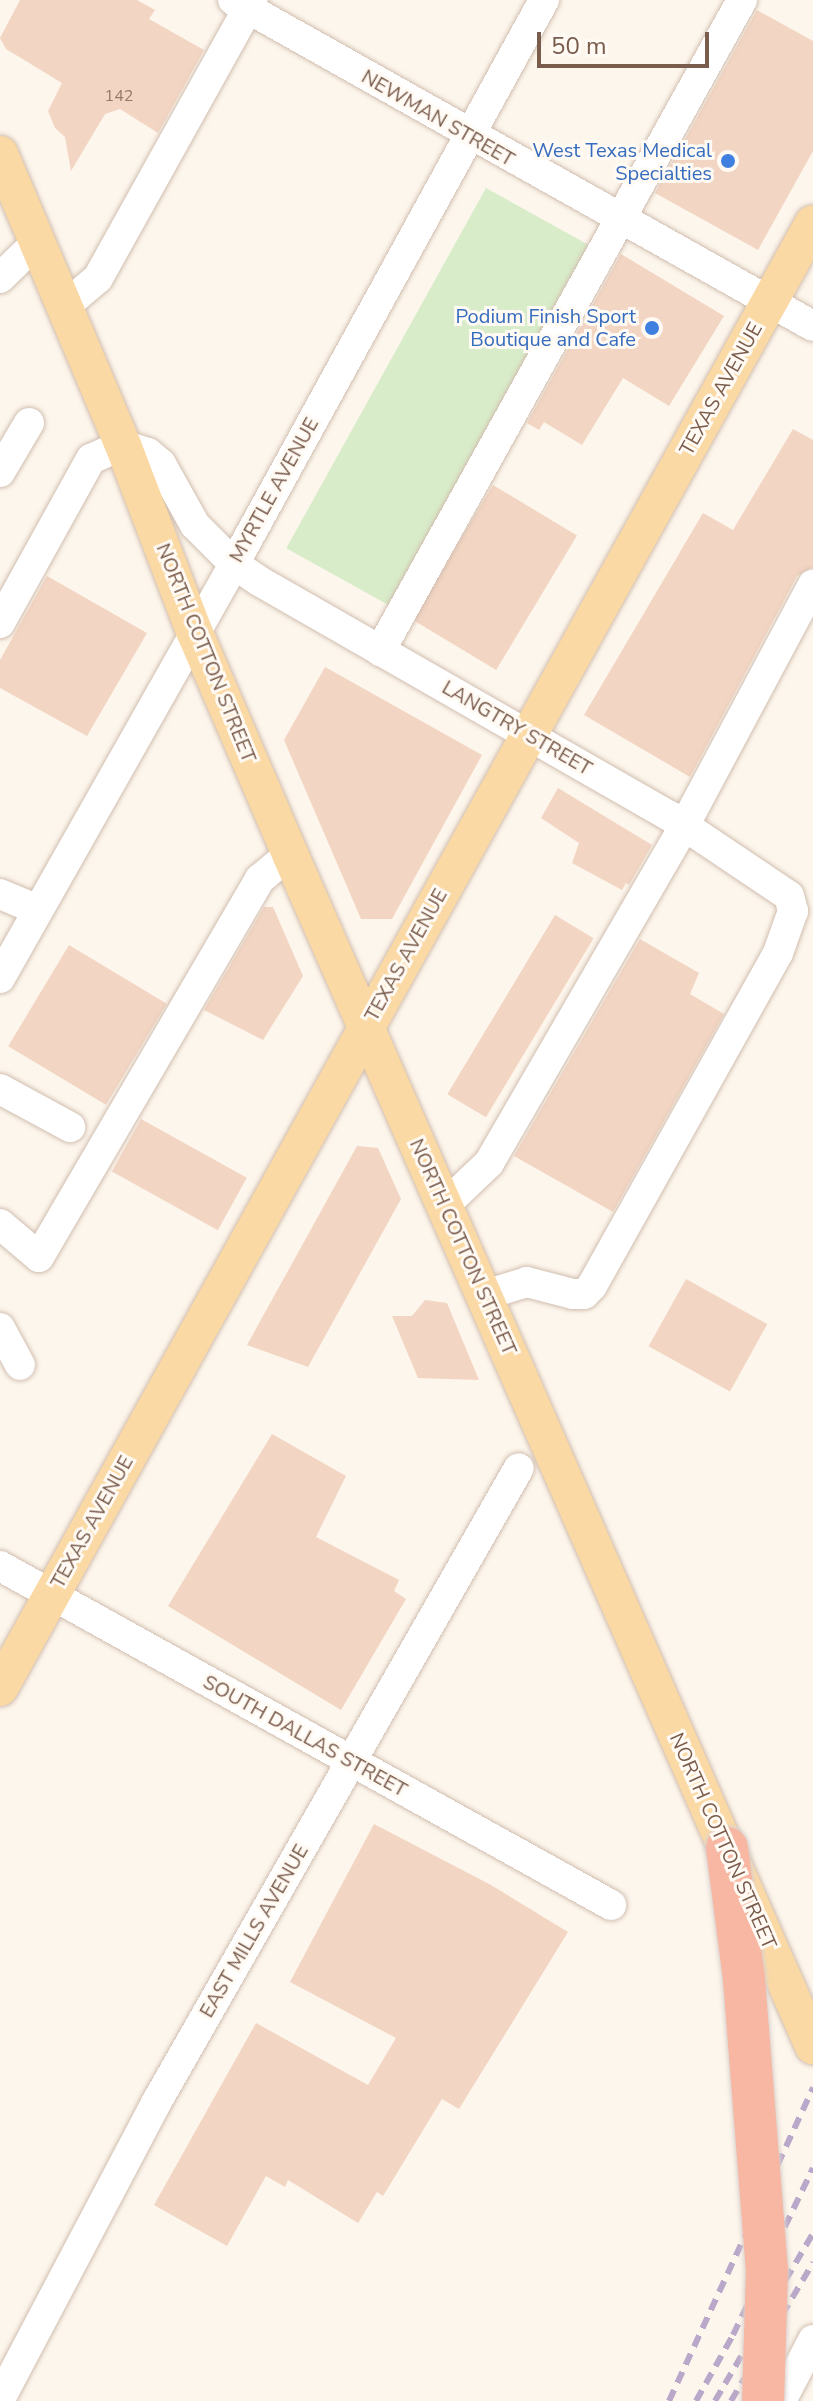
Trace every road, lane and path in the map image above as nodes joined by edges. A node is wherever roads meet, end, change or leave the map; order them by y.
1 (544, 0) edge
2 (742, 0) edge
3 (245, 3) edge
4 (468, 135) junction
5 (0, 154) edge
6 (620, 220) junction
7 (813, 223) edge
8 (38, 241) junction
9 (0, 278) edge
10 (770, 301) junction
11 (65, 306) junction
12 (813, 326) edge
13 (29, 423) dead end
14 (123, 445) junction
15 (0, 472) edge
16 (234, 564) junction
17 (813, 585) edge
18 (0, 623) edge
19 (194, 631) junction
20 (380, 651) junction
21 (529, 734) junction
22 (683, 828) junction
23 (290, 854) junction
24 (0, 894) edge
25 (38, 910) junction
26 (0, 978) edge
27 (366, 1029) junction
28 (0, 1089) edge
29 (70, 1127) dead end
30 (446, 1204) junction
31 (0, 1224) edge
32 (485, 1295) junction
33 (0, 1328) edge
34 (20, 1365) dead end
35 (519, 1468) dead end
36 (0, 1566) edge
37 (52, 1595) junction
38 (0, 1688) edge
39 (351, 1761) junction
40 (727, 1848) junction
41 (611, 1905) dead end
42 (813, 2046) edge
43 (813, 2340) edge
44 (0, 2399) edge
45 (763, 2401) edge
46 (781, 2401) edge

1 - 4 street, MYRTLE AVENUE
2 - 6 street
3 - 4 street, NEWMAN STREET
3 - 11 street
4 - 6 street, NEWMAN STREET
4 - 16 street, MYRTLE AVENUE
5 - 8 main road, NORTH COTTON STREET
6 - 10 street, NEWMAN STREET
6 - 20 street
7 - 10 main road, TEXAS AVENUE
8 - 9 street
8 - 11 main road, NORTH COTTON STREET
10 - 12 street, NEWMAN STREET
10 - 21 main road, TEXAS AVENUE
11 - 14 main road, NORTH COTTON STREET
13 - 15 street
14 - 16 street, NORTH COTTON STREET
14 - 18 street
14 - 19 main road, NORTH COTTON STREET
16 - 19 street, MYRTLE AVENUE
16 - 20 street, LANGTRY STREET
17 - 22 street
19 - 23 main road, NORTH COTTON STREET
19 - 25 street, MYRTLE AVENUE
20 - 21 street, LANGTRY STREET
21 - 22 street, LANGTRY STREET
21 - 27 main road, TEXAS AVENUE
22 - 30 street
22 - 32 street, LANGTRY STREET
23 - 27 main road, NORTH COTTON STREET
23 - 31 street
24 - 25 street
25 - 26 street, MYRTLE AVENUE
27 - 30 main road, NORTH COTTON STREET
27 - 37 main road, TEXAS AVENUE
28 - 29 street
30 - 32 main road, NORTH COTTON STREET
32 - 40 main road, NORTH COTTON STREET
33 - 34 street
35 - 39 street, EAST MILLS AVENUE
36 - 37 street, SOUTH DALLAS STREET
37 - 38 main road, TEXAS AVENUE
37 - 39 street, SOUTH DALLAS STREET
39 - 41 street, SOUTH DALLAS STREET
39 - 44 street, EAST MILLS AVENUE
40 - 42 main road, NORTH COTTON STREET, bridge
40 - 45 highway, bridge
43 - 46 street

